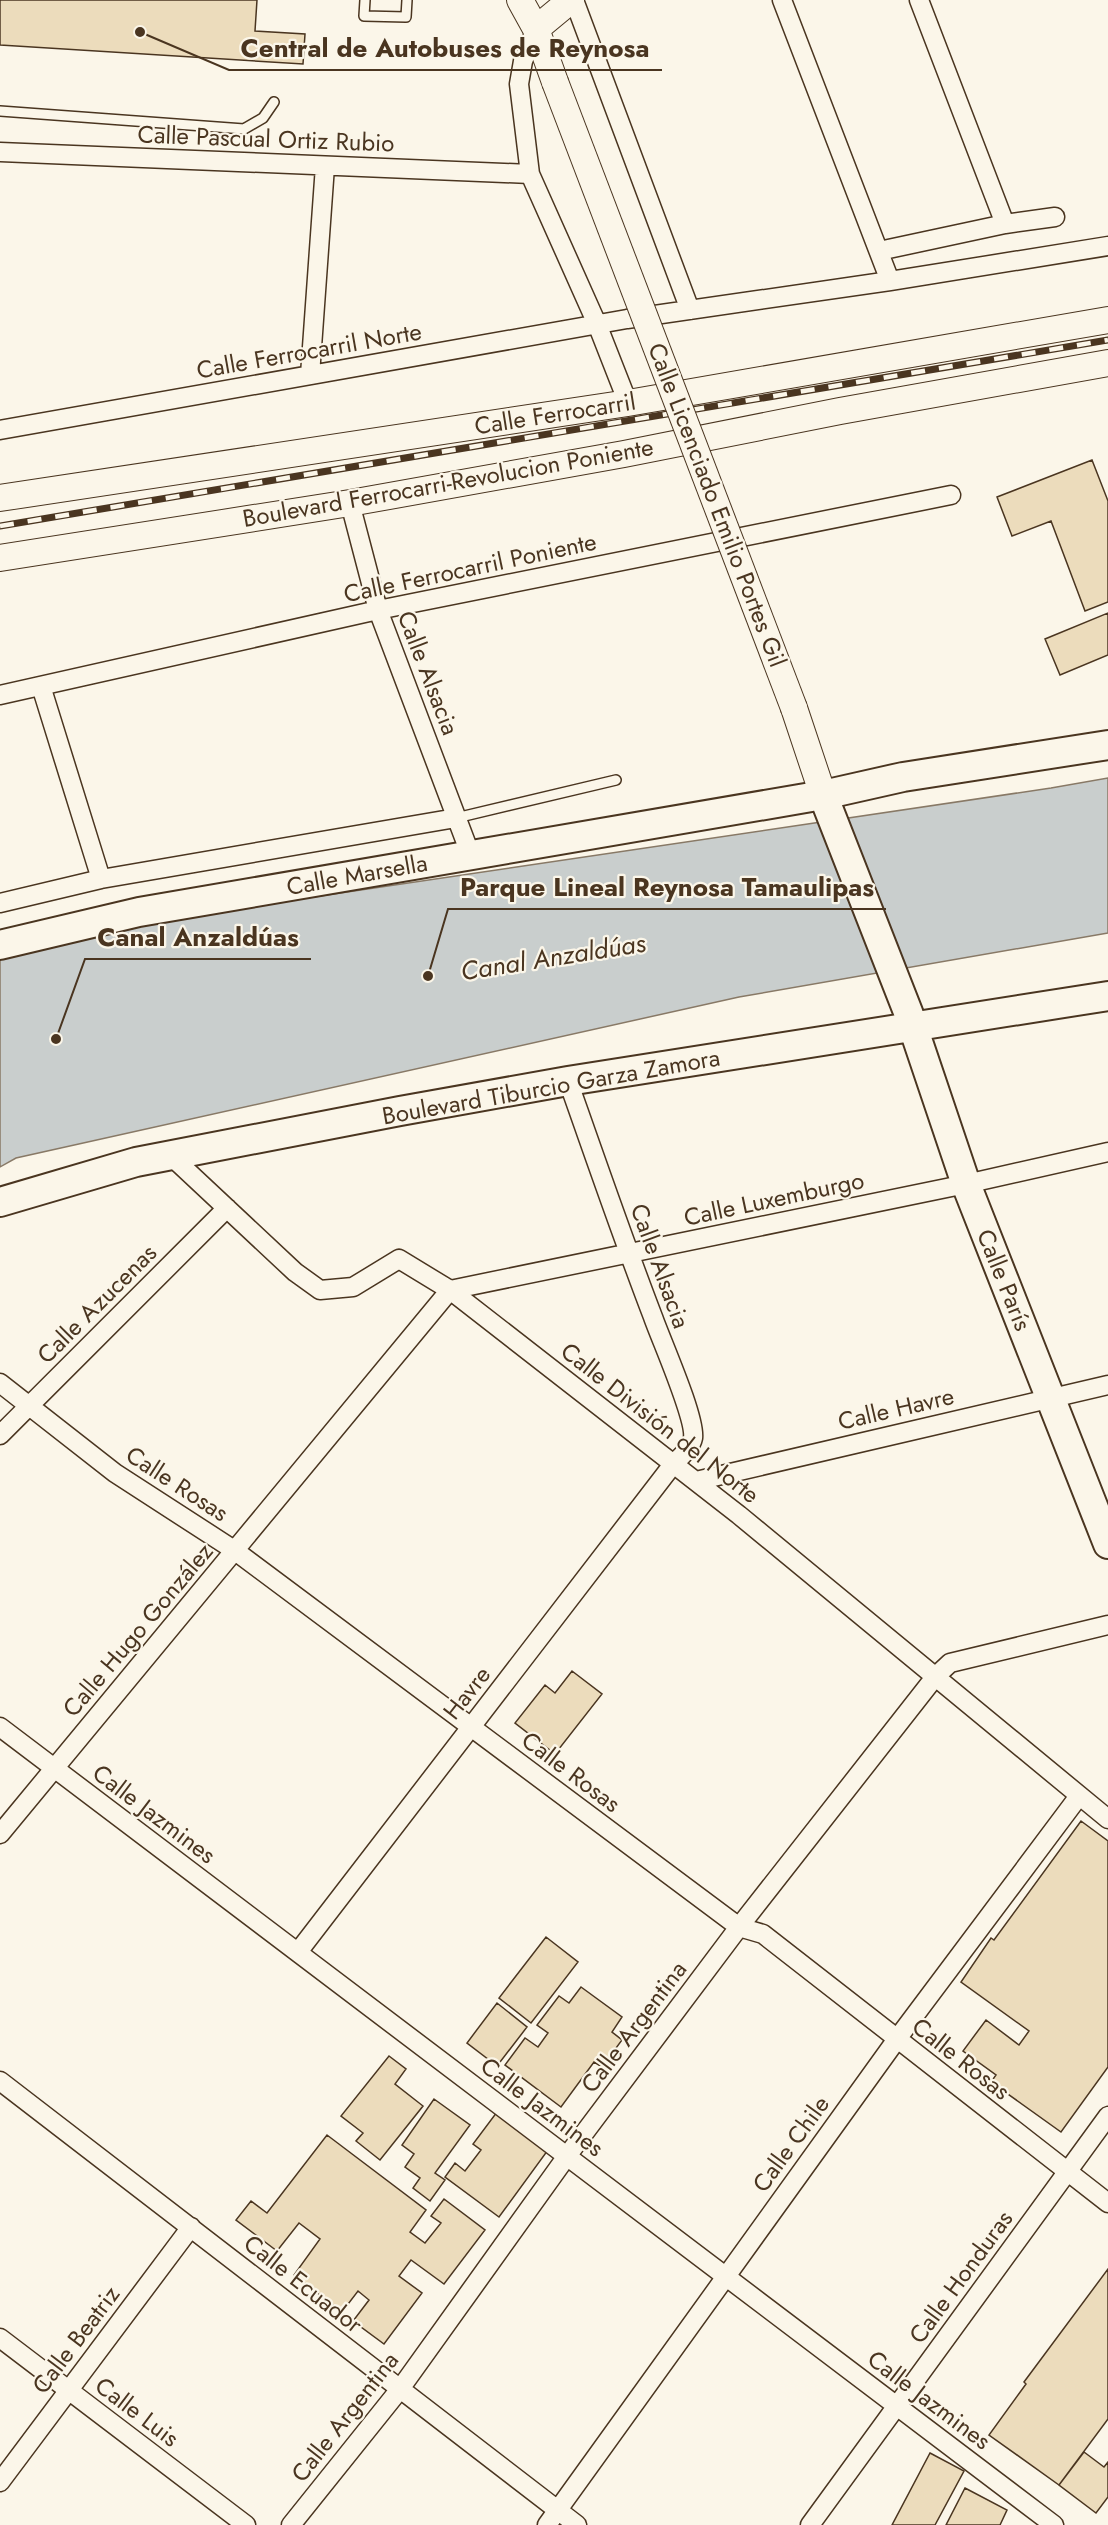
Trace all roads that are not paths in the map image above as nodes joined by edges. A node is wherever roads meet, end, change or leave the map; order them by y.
1 (365, 0) edge
2 (407, 0) edge
3 (520, 0) edge
4 (573, 0) edge
5 (782, 0) edge
6 (919, 0) edge
7 (536, 29) junction
8 (274, 102) dead end
9 (0, 111) edge
10 (0, 152) edge
11 (325, 166) junction
12 (530, 174) junction
13 (1055, 217) dead end
14 (1005, 224) junction
15 (1108, 246) edge
16 (879, 251) junction
17 (890, 281) junction
18 (690, 310) junction
19 (1108, 320) edge
20 (597, 324) junction
21 (1108, 363) edge
22 (310, 375) junction
23 (628, 403) junction
24 (0, 430) edge
25 (951, 495) dead end
26 (0, 498) edge
27 (350, 503) junction
28 (0, 558) edge
29 (378, 610) junction
30 (41, 686) junction
31 (0, 695) edge
32 (1108, 745) edge
33 (616, 780) dead end
34 (827, 806) junction
35 (456, 818) junction
36 (471, 856) junction
37 (101, 879) junction
38 (0, 903) edge
39 (0, 945) edge
40 (1108, 996) edge
41 (911, 1020) junction
42 (568, 1081) junction
43 (1108, 1152) edge
44 (170, 1155) junction
45 (966, 1184) junction
46 (0, 1202) edge
47 (227, 1208) junction
48 (629, 1254) junction
49 (450, 1290) junction
50 (0, 1383) edge
51 (1108, 1385) edge
52 (1051, 1397) junction
53 (29, 1405) junction
54 (0, 1435) edge
55 (674, 1463) junction
56 (696, 1481) junction
57 (1108, 1544) edge
58 (234, 1550) junction
59 (1108, 1625) edge
60 (935, 1677) junction
61 (0, 1727) edge
62 (471, 1727) junction
63 (54, 1768) junction
64 (1079, 1796) junction
65 (1108, 1819) edge
66 (0, 1834) edge
67 (739, 1927) junction
68 (297, 1952) junction
69 (897, 2039) junction
70 (0, 2081) edge
71 (1108, 2116) edge
72 (567, 2156) junction
73 (1067, 2173) junction
74 (1108, 2204) edge
75 (191, 2227) junction
76 (725, 2276) junction
77 (0, 2338) edge
78 (400, 2389) junction
79 (68, 2390) junction
80 (897, 2406) junction
81 (0, 2482) edge
82 (558, 2510) junction
83 (246, 2525) edge
84 (291, 2525) edge
85 (547, 2525) edge
86 (577, 2525) edge
87 (810, 2525) edge
88 (1054, 2525) edge

1 - 2 lane
3 - 7 street, Calle Licenciado Emilio Portes Gil
4 - 7 street
4 - 18 street
5 - 16 street
6 - 14 street
7 - 12 street
7 - 34 street, Calle Licenciado Emilio Portes Gil, bridge
8 - 9 lane
10 - 11 street, Calle Pascual Ortiz Rubio
11 - 12 street, Calle Pascual Ortiz Rubio
11 - 22 street
12 - 20 street
13 - 14 street
14 - 16 street
15 - 17 street
16 - 17 street
17 - 18 street
18 - 20 street, Calle Ferrocarril Norte
19 - 23 street, Calle Ferrocarril
20 - 22 street, Calle Ferrocarril Norte
20 - 23 street
21 - 27 street, Boulevard Ferrocarri-Revolucion Poniente
22 - 24 street, Calle Ferrocarril Norte
23 - 26 street, Calle Ferrocarril
25 - 29 street, Calle Ferrocarril Poniente
27 - 28 street, Boulevard Ferrocarri-Revolucion Poniente
27 - 29 street, Calle Alsacia
29 - 30 street, Calle Ferrocarril Poniente
29 - 35 street, Calle Alsacia
30 - 31 street, Calle Ferrocarril Poniente
30 - 37 street
32 - 34 main road, Calle Marsella
33 - 35 lane
34 - 36 main road, Calle Marsella
34 - 41 main road, Calle Licenciado Emilio Portes Gil
35 - 36 street, Calle Alsacia
35 - 37 street
36 - 39 main road, Calle Marsella
37 - 38 street
40 - 41 main road, Boulevard Tiburcio Garza Zamora
41 - 42 main road, Boulevard Tiburcio Garza Zamora
41 - 45 main road, Calle París
42 - 44 main road, Boulevard Tiburcio Garza Zamora
42 - 48 street, Calle Alsacia
43 - 45 street, Calle Luxemburgo
44 - 46 main road, Boulevard Tiburcio Garza Zamora
44 - 47 street, Calle División del Norte
45 - 48 street, Calle Luxemburgo
45 - 52 main road, Calle París
47 - 49 street, Calle División del Norte
47 - 53 street, Calle Azucenas
48 - 49 street, Calle Luxemburgo
48 - 55 street, Calle Alsacia
49 - 55 street, Calle División del Norte
49 - 58 street, Calle Hugo González
50 - 53 street, Calle Rosas
51 - 52 street, Calle Havre
52 - 56 street, Calle Havre
52 - 57 main road, Calle París
53 - 54 street, Calle Azucenas
53 - 58 street, Calle Rosas
55 - 56 street, Calle División del Norte
55 - 62 street, Havre
56 - 60 street, Calle División del Norte
58 - 62 street, Calle Rosas
58 - 63 street, Calle Hugo González
59 - 60 street, Calle Argentina
60 - 64 street, Calle División del Norte
60 - 67 street, Calle Argentina
61 - 63 street, Calle Jazmines
62 - 67 street, Calle Rosas
62 - 68 street, Havre
63 - 66 street, Calle Hugo González
63 - 68 street, Calle Jazmines
64 - 65 street, Calle División del Norte
64 - 69 street, Calle Chile
67 - 69 street, Calle Rosas
67 - 72 street, Calle Argentina
68 - 72 street, Calle Jazmines
69 - 73 street, Calle Rosas
69 - 76 street, Calle Chile
70 - 75 street, Calle Ecuador
71 - 73 street, Calle Honduras
72 - 76 street, Calle Jazmines
72 - 78 street, Calle Argentina
73 - 74 street, Calle Rosas
73 - 80 street, Calle Honduras
75 - 78 street, Calle Ecuador
75 - 79 street, Calle Beatriz
76 - 80 street, Calle Jazmines
76 - 82 street, Calle Chile
77 - 79 street, Calle Luis
78 - 82 street, Calle Ecuador
78 - 84 street, Calle Argentina
79 - 81 street, Calle Beatriz
79 - 83 street, Calle Luis
80 - 87 street, Calle Honduras
80 - 88 street, Calle Jazmines
82 - 85 street, Calle Chile
82 - 86 street, Calle Ecuador

